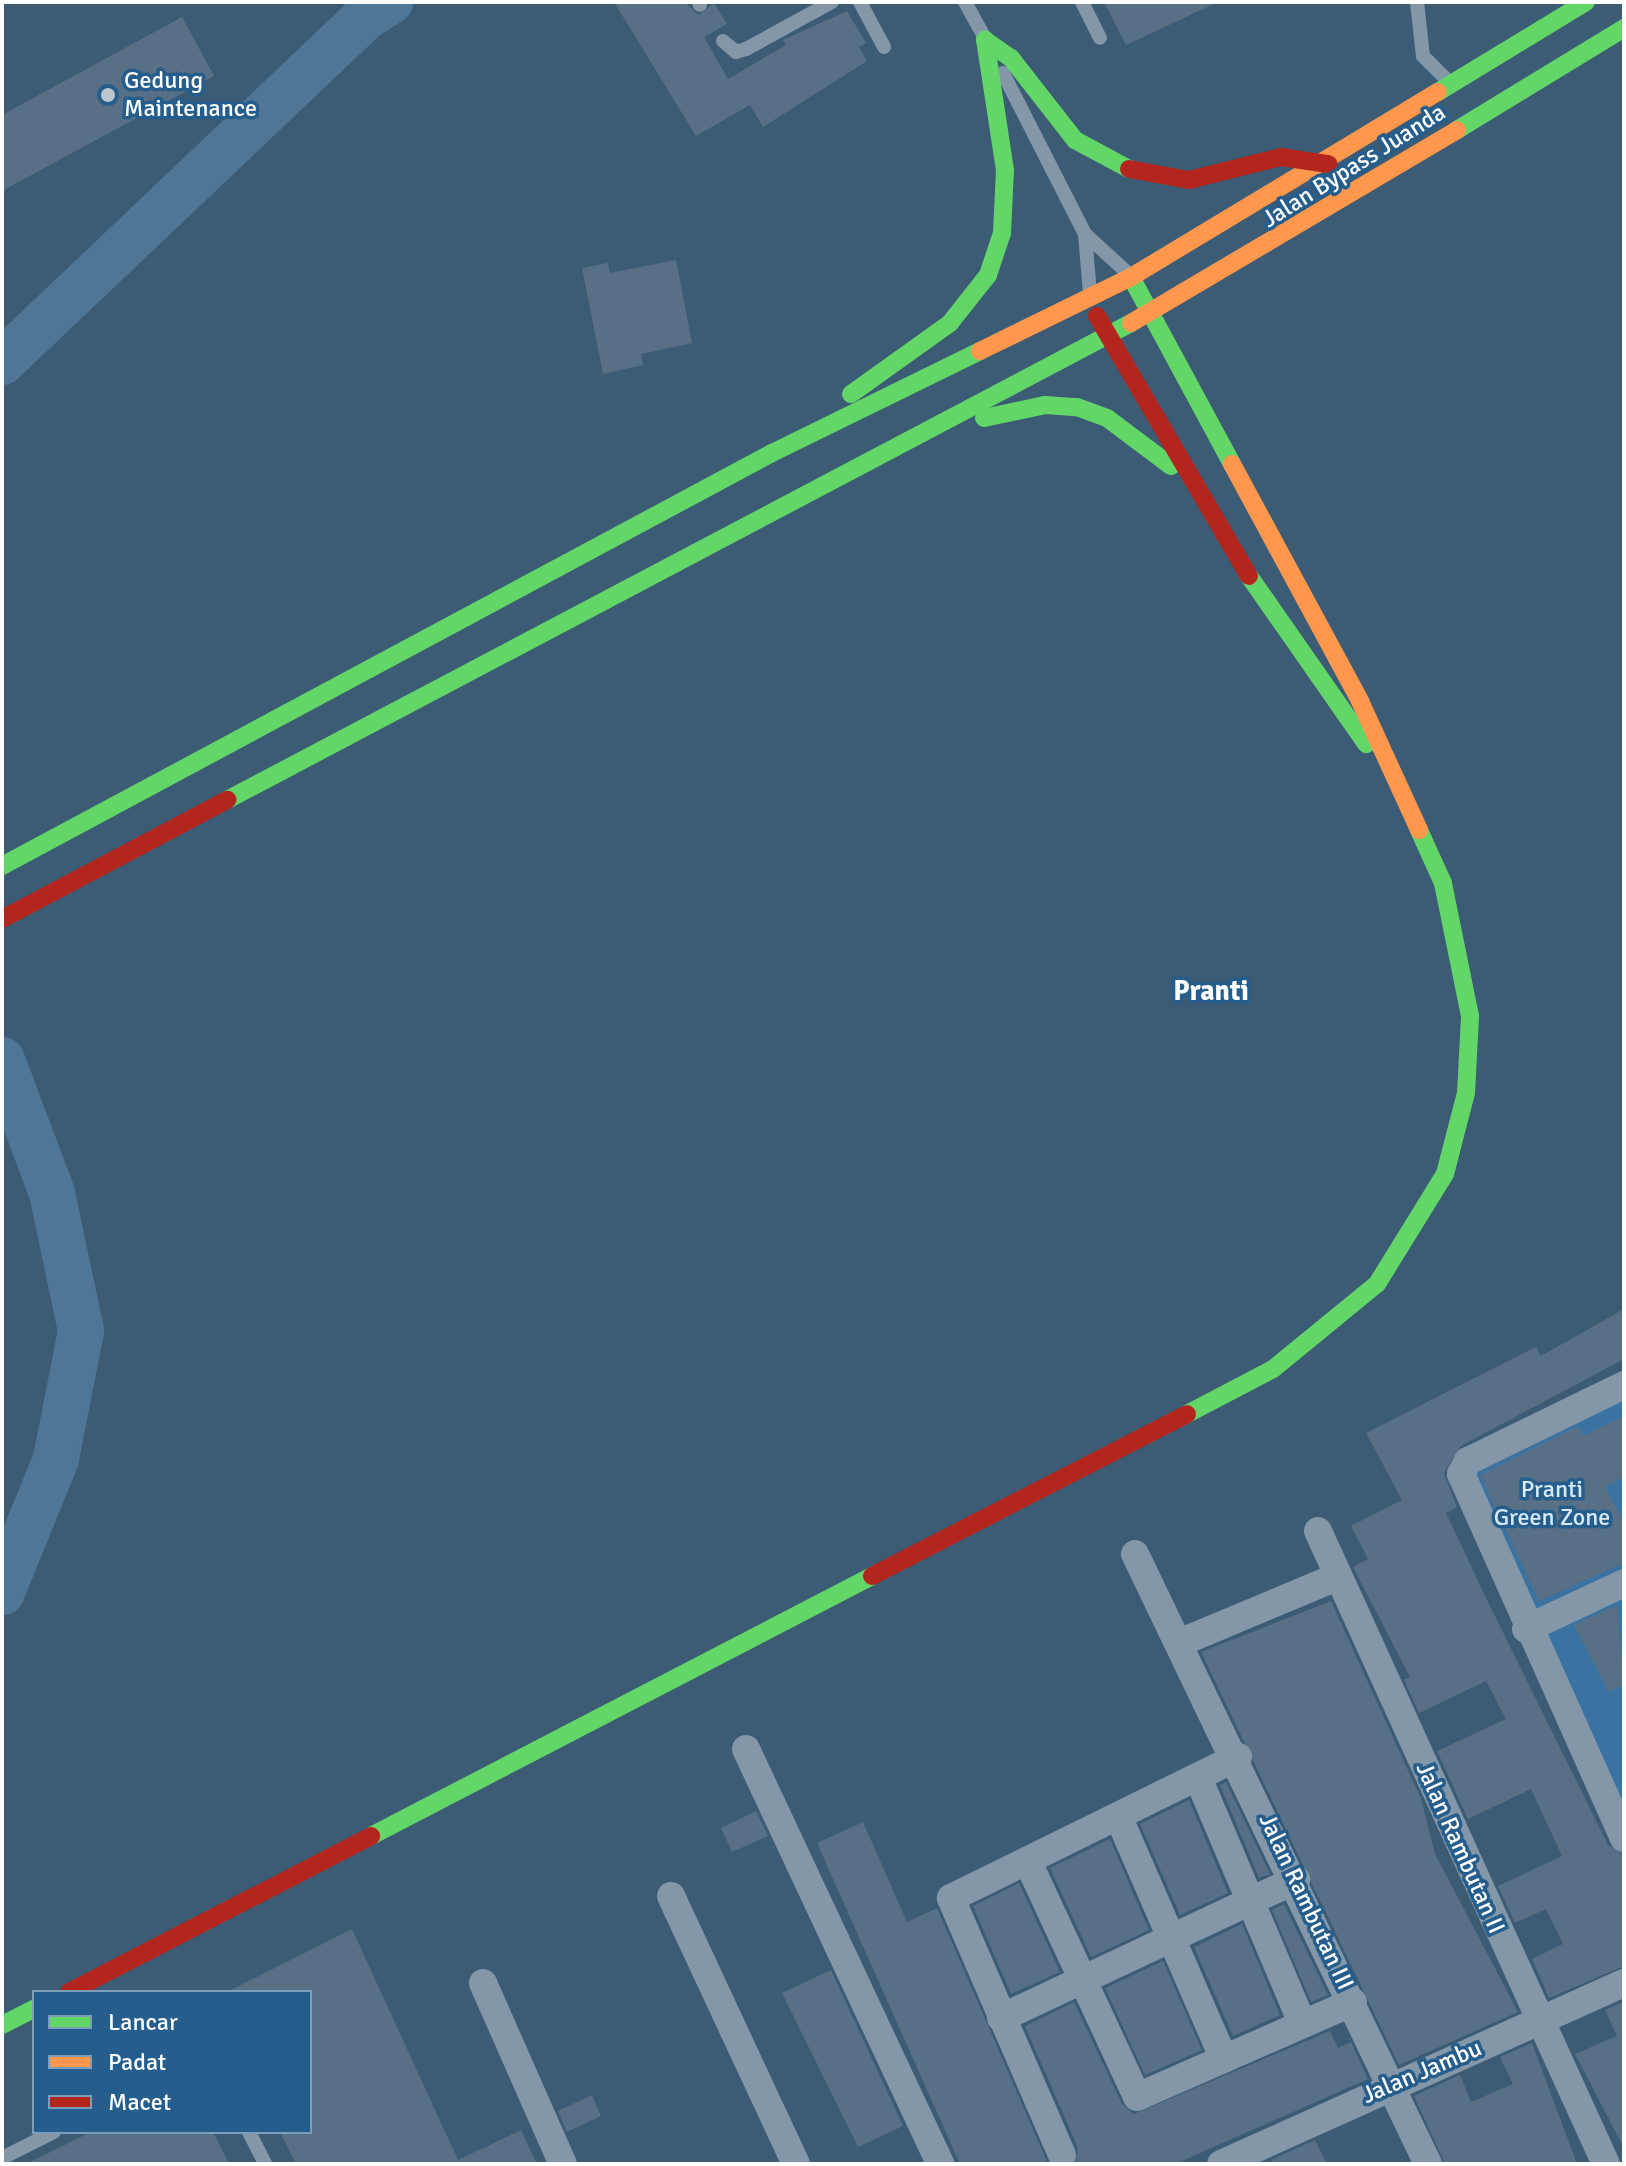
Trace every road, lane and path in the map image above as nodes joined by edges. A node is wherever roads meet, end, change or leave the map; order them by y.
1 (832, 2) edge
2 (860, 2) edge
3 (965, 2) edge
4 (1082, 2) edge
5 (1417, 2) edge
6 (1586, 2) edge
7 (1624, 28) edge
8 (1100, 38) dead end
9 (985, 40) junction
10 (723, 41) dead end
11 (884, 47) dead end
12 (1451, 84) junction
13 (1328, 164) junction
14 (1085, 234) junction
15 (1131, 277) junction
16 (1091, 298) junction
17 (1156, 311) junction
18 (1105, 339) junction
19 (911, 442) junction
20 (772, 453) junction
21 (1188, 481) junction
22 (1392, 770) junction
23 (2, 866) edge
24 (2, 919) edge
25 (1624, 1385) edge
26 (1318, 1531) dead end
27 (1135, 1554) dead end
28 (1337, 1577) junction
29 (1624, 1583) edge
30 (1526, 1629) junction
31 (1179, 1643) junction
32 (746, 1749) dead end
33 (1238, 1757) junction
34 (1199, 1780) junction
35 (1613, 1789) edge
36 (1119, 1818) junction
37 (1624, 1838) edge
38 (1028, 1862) junction
39 (1296, 1880) junction
40 (671, 1896) dead end
41 (1249, 1902) junction
42 (1170, 1939) junction
43 (1080, 1980) junction
44 (483, 1983) dead end
45 (1624, 1983) edge
46 (73, 1990) edge
47 (1353, 2002) junction
48 (32, 2010) edge
49 (1001, 2018) junction
50 (1302, 2023) junction
51 (1540, 2023) junction
52 (2, 2025) edge
53 (1224, 2059) junction
54 (1391, 2083) junction
55 (50, 2134) edge
56 (250, 2134) edge
57 (1062, 2155) dead end
58 (1258, 2156) edge
59 (2, 2158) edge
60 (265, 2164) edge
61 (563, 2164) edge
62 (796, 2164) edge
63 (940, 2164) edge
64 (1221, 2164) edge
65 (1428, 2164) edge
66 (1606, 2164) edge

1 - 10 lane
2 - 11 lane
3 - 9 lane
4 - 8 lane
5 - 12 lane
6 - 12 main road, Jalan Bypass Juanda
7 - 17 main road, Jalan Bypass Juanda
9 - 13 main road
9 - 14 lane
9 - 20 main road
12 - 13 main road, Jalan Bypass Juanda
13 - 15 main road, Jalan Bypass Juanda
14 - 15 lane
14 - 16 lane
15 - 16 main road, Jalan Bypass Juanda
15 - 17 main road
16 - 18 main road
16 - 20 main road, Jalan Bypass Juanda
17 - 18 main road, Jalan Bypass Juanda
17 - 22 main road
18 - 19 main road, Jalan Bypass Juanda
18 - 21 main road
19 - 21 main road
19 - 24 main road
20 - 23 main road
21 - 22 main road
22 - 46 main road
25 - 30 street
26 - 28 street, Jalan Rambutan II
27 - 31 street, Jalan Rambutan III
28 - 31 street
28 - 51 street, Jalan Rambutan II
29 - 30 street
30 - 35 street
31 - 33 street, Jalan Rambutan III
32 - 63 street
33 - 34 street
33 - 39 street, Jalan Rambutan III
34 - 36 street
34 - 41 street
35 - 37 street
36 - 38 street
36 - 42 street
38 - 43 street
38 - 49 street
39 - 41 street
39 - 47 street, Jalan Rambutan III
40 - 62 street
41 - 42 street
41 - 50 street
42 - 43 street
42 - 53 street
43 - 49 street
43 - 53 street
44 - 61 street
45 - 51 street, Jalan Jambu
47 - 50 street
47 - 54 street, Jalan Rambutan III
48 - 52 main road
49 - 57 street
50 - 53 street
51 - 54 street, Jalan Jambu
51 - 66 street, Jalan Rambutan II
54 - 58 street, Jalan Jambu
54 - 65 street, Jalan Rambutan III
55 - 59 lane
56 - 60 lane
58 - 64 street, Jalan Jambu

